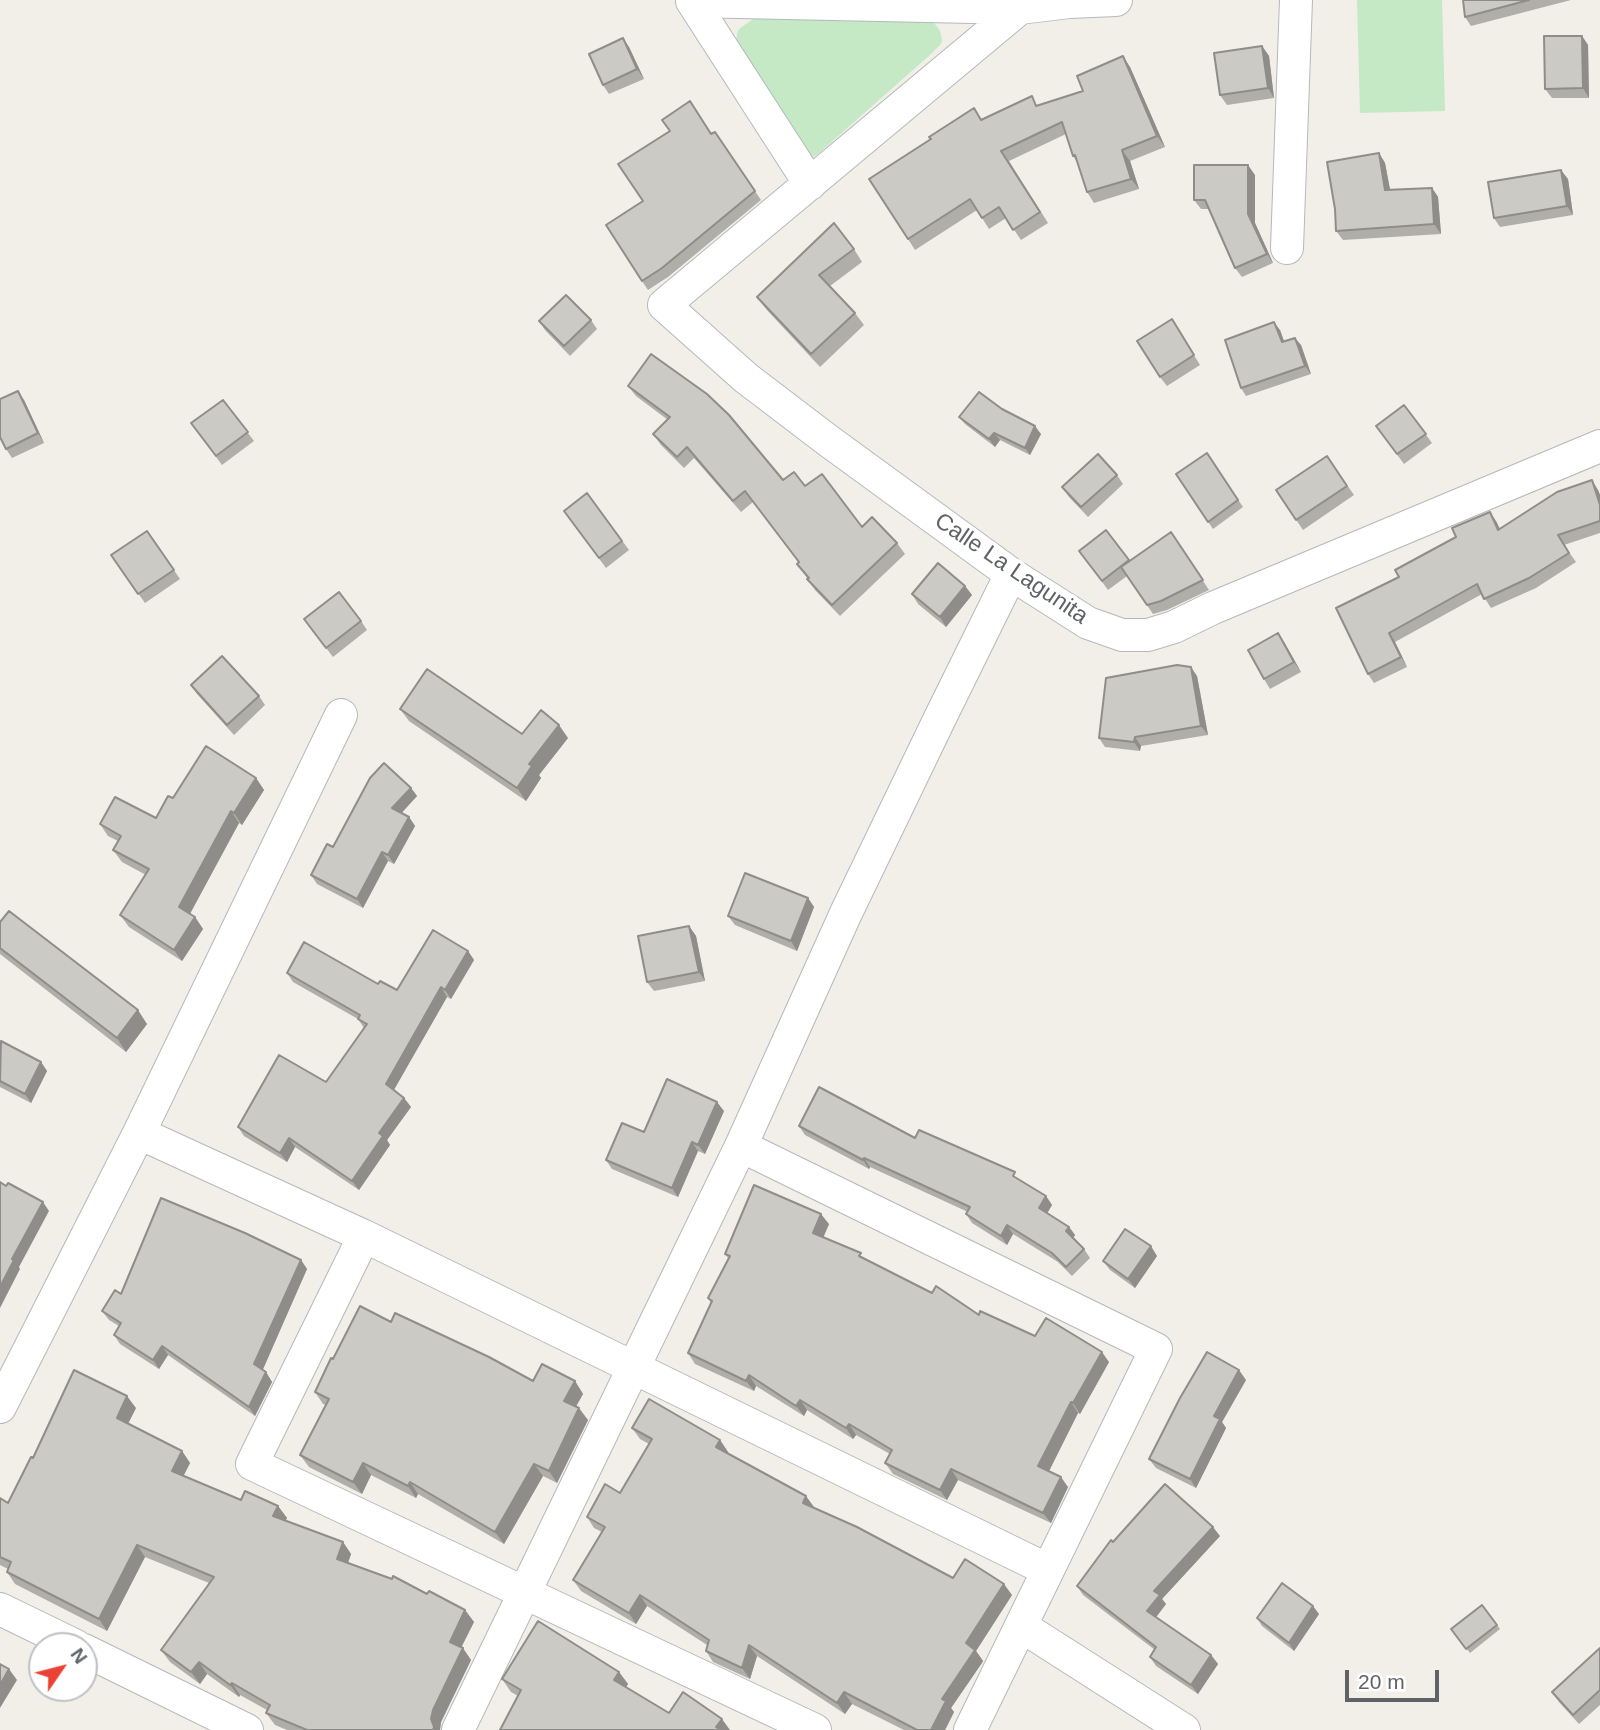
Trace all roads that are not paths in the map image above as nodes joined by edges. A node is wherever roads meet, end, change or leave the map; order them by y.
1 (1116, 0) edge
2 (1296, 0) edge
3 (1020, 8) junction
4 (810, 184) junction
5 (1287, 248) dead end
6 (1600, 446) edge
7 (1012, 575) junction
8 (341, 715) dead end
9 (139, 1133) junction
10 (741, 1146) junction
11 (365, 1236) junction
12 (634, 1367) junction
13 (0, 1407) edge
14 (1048, 1570) junction
15 (524, 1592) junction
16 (0, 1609) edge
17 (1021, 1626) junction
18 (47, 1632) edge
19 (98, 1657) edge
20 (247, 1730) edge
21 (458, 1730) edge
22 (815, 1730) edge
23 (970, 1730) edge
24 (1184, 1730) edge

1 - 3 street
2 - 5 street
3 - 4 street
3 - 4 street
4 - 7 street, Calle La Lagunita
6 - 7 street, Calle La Lagunita
7 - 10 street
8 - 9 street
9 - 11 street
9 - 13 street
10 - 12 street
10 - 14 street
11 - 12 street
11 - 15 street
12 - 14 street
12 - 15 street
14 - 17 street
15 - 21 street
15 - 22 street
16 - 18 street
17 - 23 street
17 - 24 street
19 - 20 street

